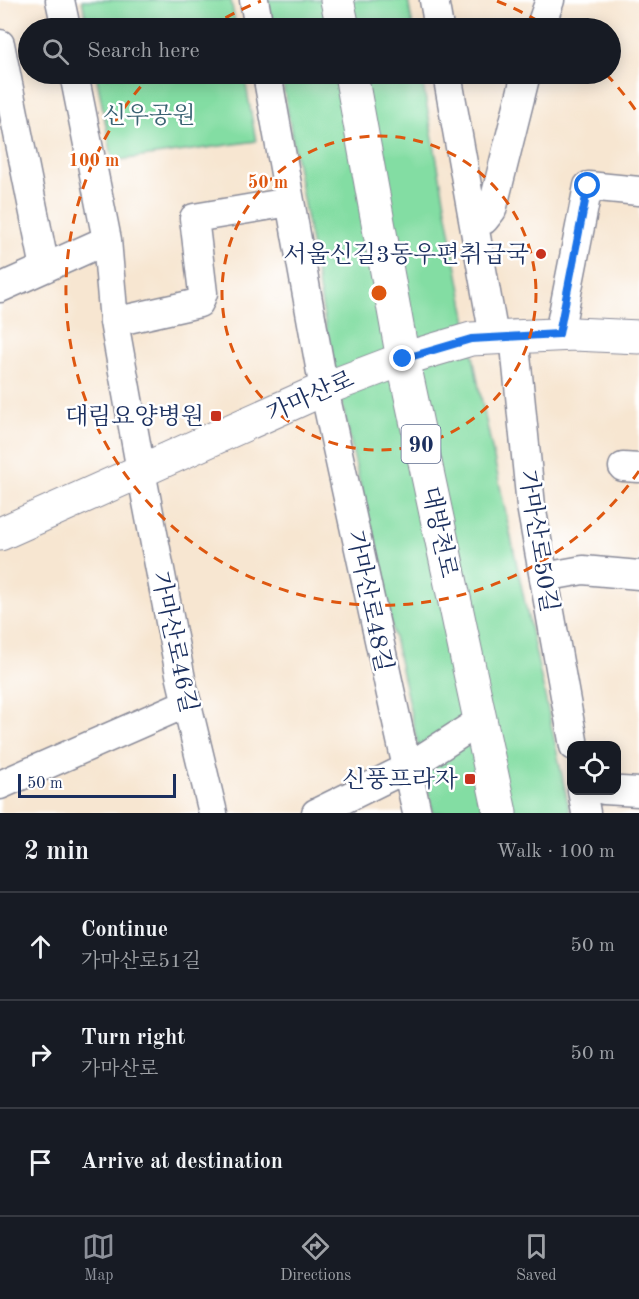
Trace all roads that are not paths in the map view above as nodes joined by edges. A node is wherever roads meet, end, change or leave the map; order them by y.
1 (60, 0) edge
2 (254, 0) edge
3 (338, 0) edge
4 (434, 0) edge
5 (550, 0) edge
6 (64, 18) edge
7 (257, 18) edge
8 (341, 18) edge
9 (437, 18) edge
10 (544, 18) edge
11 (0, 44) edge
12 (76, 84) edge
13 (269, 84) edge
14 (353, 84) edge
15 (449, 84) edge
16 (524, 84) edge
17 (639, 191) edge
18 (290, 202) junction
19 (474, 224) junction
20 (107, 240) junction
21 (45, 268) junction
22 (0, 288) edge
23 (114, 322) junction
24 (559, 334) junction
25 (504, 336) junction
26 (639, 337) edge
27 (403, 359) junction
28 (324, 389) junction
29 (141, 471) junction
30 (0, 534) edge
31 (639, 574) edge
32 (544, 577) junction
33 (187, 703) junction
34 (480, 721) junction
35 (573, 741) edge
36 (407, 768) junction
37 (0, 785) edge
38 (621, 791) edge
39 (639, 792) edge
40 (583, 795) edge
41 (213, 813) edge
42 (316, 813) edge
43 (417, 813) edge
44 (500, 813) edge
45 (586, 813) edge

1 - 6 street
2 - 7 street
3 - 8 main road
4 - 9 street
5 - 10 street
11 - 21 street
12 - 20 street, 가마산로46길
13 - 18 street, 가마산로48길
14 - 27 main road, 대방천로 / 90
15 - 19 street, 가마산로50길
16 - 19 street
17 - 24 street
18 - 23 street
18 - 28 street, 가마산로48길
19 - 25 street, 가마산로50길
20 - 21 street
20 - 23 street, 가마산로46길
21 - 22 street
23 - 29 street, 가마산로46길
24 - 25 main road, 가마산로
24 - 26 main road, 가마산로
25 - 27 main road, 가마산로
25 - 32 street, 가마산로50길
27 - 28 main road, 가마산로
27 - 34 main road, 대방천로 / 90
28 - 29 main road, 가마산로
28 - 36 street, 가마산로48길
29 - 30 main road, 가마산로
29 - 33 street, 가마산로46길
31 - 32 street
32 - 35 street, 가마산로50길
33 - 37 street
33 - 41 street, 가마산로46길
34 - 36 street
34 - 44 main road, 대방천로 / 90
36 - 42 street
36 - 43 street, 가마산로48길
38 - 39 street
40 - 45 street

